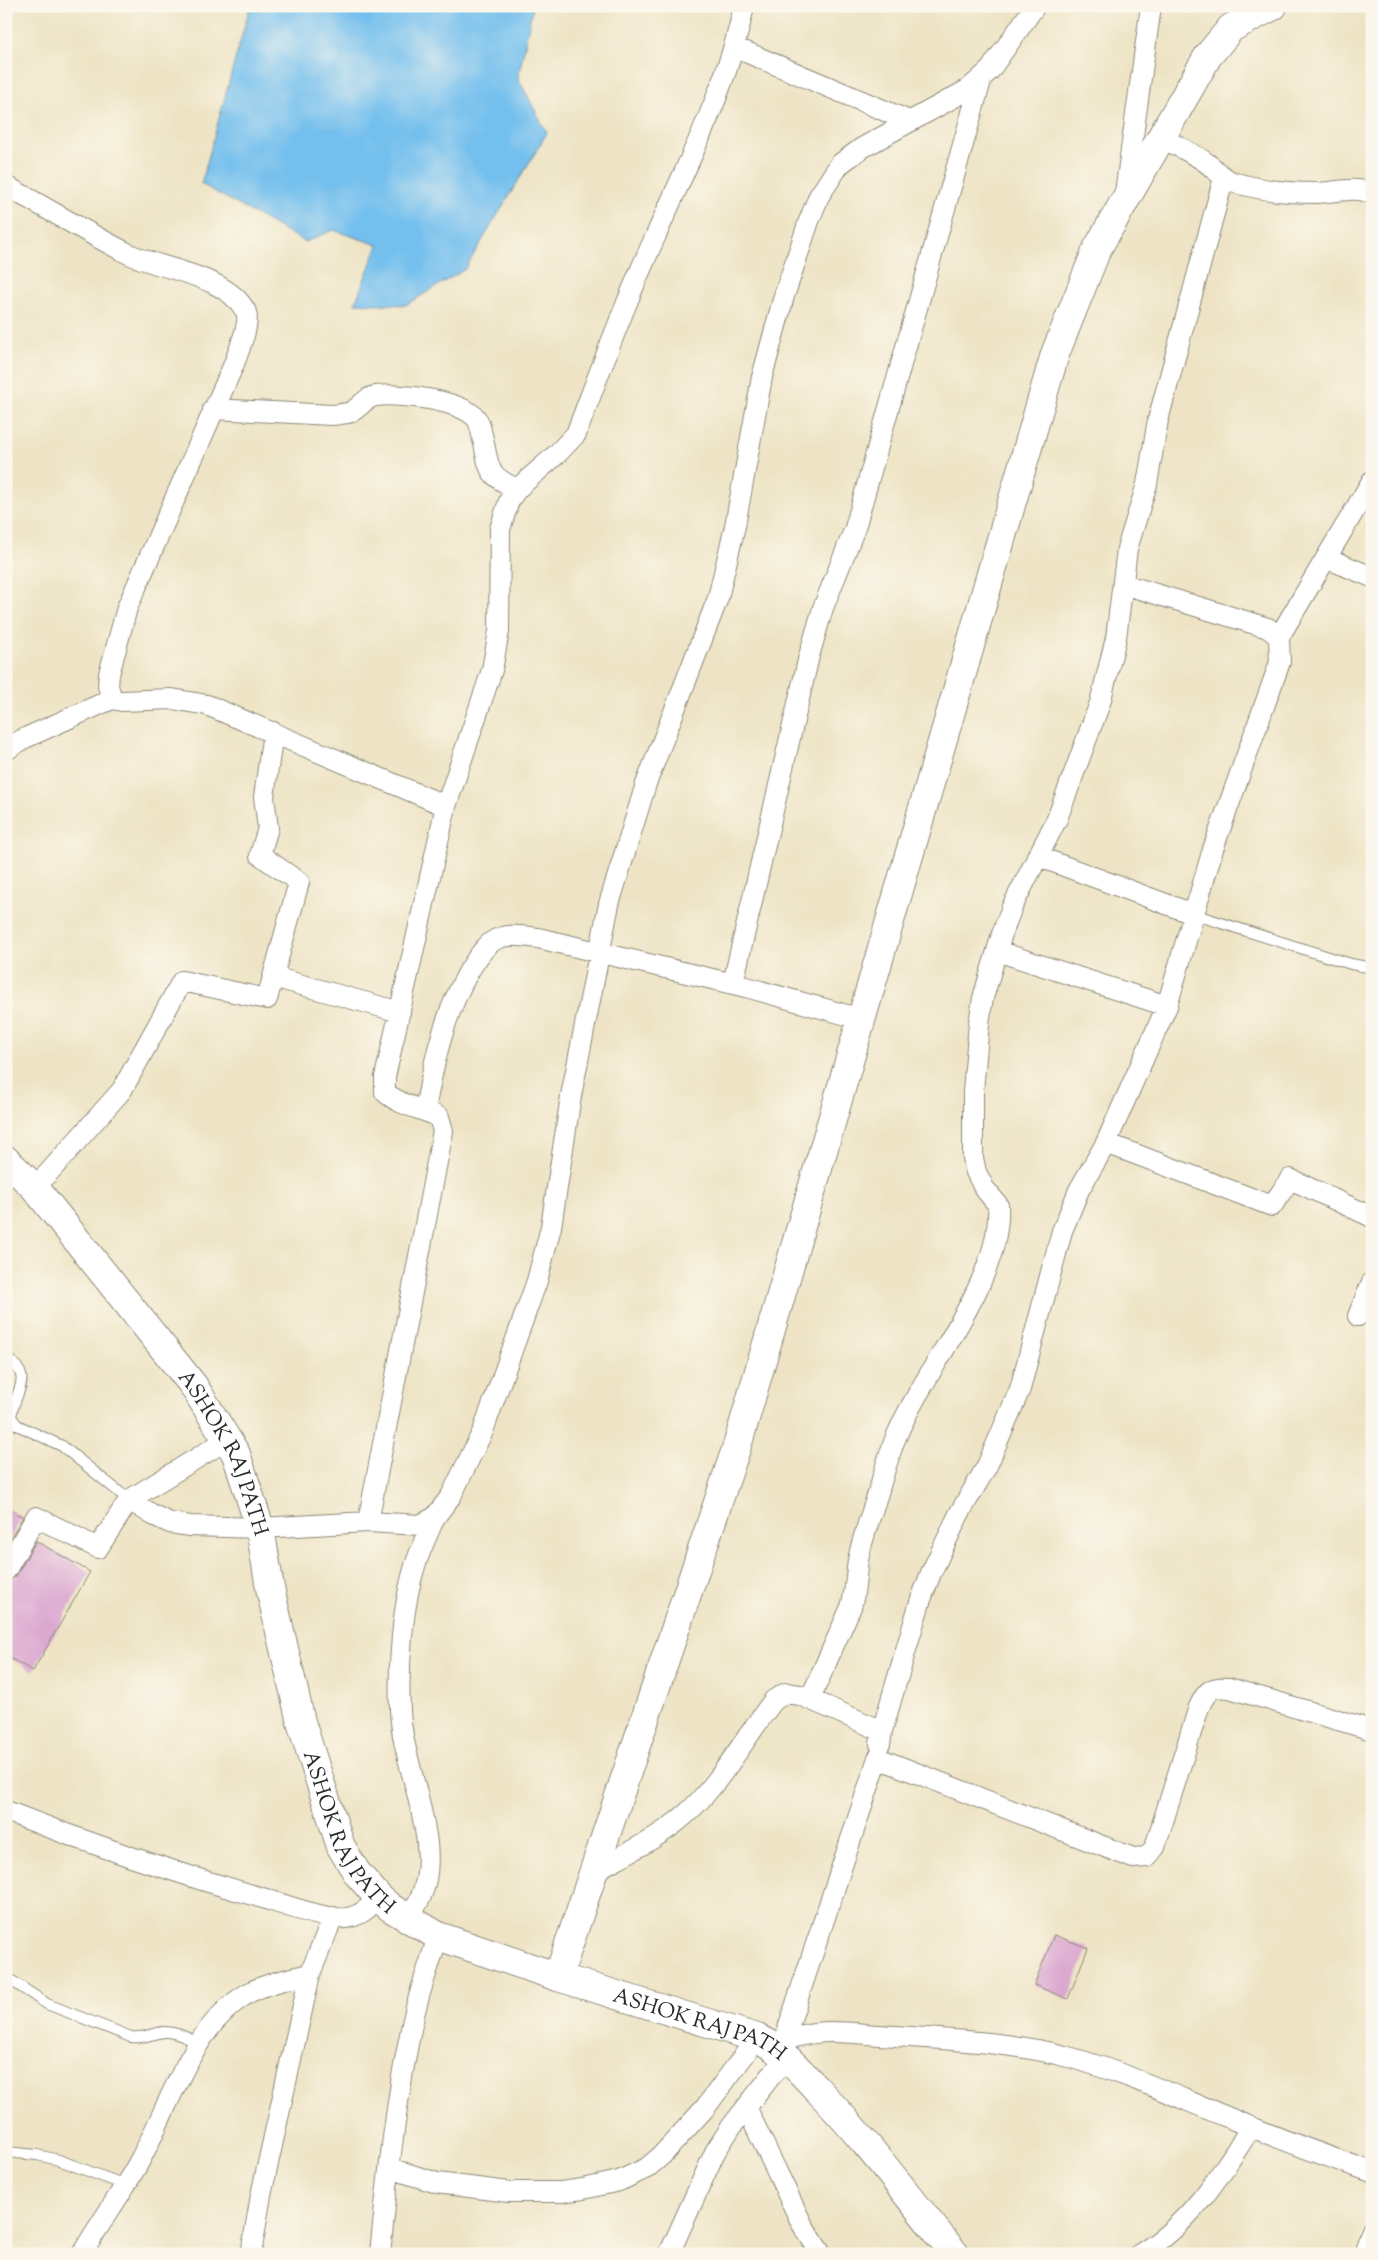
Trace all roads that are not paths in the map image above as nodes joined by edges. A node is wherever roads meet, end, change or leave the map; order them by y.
1 (744, 6) edge
2 (1035, 6) edge
3 (1151, 6) edge
4 (1273, 6) edge
5 (734, 47) junction
6 (982, 77) junction
7 (909, 122) junction
8 (1162, 138) junction
9 (1224, 177) junction
10 (6, 186) edge
11 (1372, 194) edge
12 (1124, 202) junction
13 (213, 409) junction
14 (1372, 481) edge
15 (517, 488) junction
16 (1326, 558) junction
17 (1372, 577) edge
18 (1123, 584) junction
19 (1279, 637) junction
20 (112, 699) junction
21 (273, 732) junction
22 (6, 750) edge
23 (446, 806) junction
24 (1037, 856) junction
25 (1193, 914) junction
26 (997, 951) junction
27 (600, 953) junction
28 (1372, 968) edge
29 (273, 977) junction
30 (733, 983) junction
31 (1166, 1006) junction
32 (400, 1012) junction
33 (862, 1019) junction
34 (425, 1110) junction
35 (1106, 1143) junction
36 (6, 1160) edge
37 (35, 1188) junction
38 (1372, 1217) edge
39 (1372, 1282) edge
40 (1358, 1316) dead end
41 (6, 1358) edge
42 (228, 1439) junction
43 (128, 1500) junction
44 (435, 1517) junction
45 (368, 1522) junction
46 (260, 1528) junction
47 (6, 1570) edge
48 (810, 1699) junction
49 (882, 1730) junction
50 (1372, 1730) edge
51 (878, 1758) junction
52 (6, 1811) edge
53 (594, 1870) junction
54 (378, 1897) junction
55 (333, 1917) junction
56 (407, 1919) junction
57 (438, 1936) junction
58 (310, 1974) junction
59 (6, 1977) edge
60 (558, 1977) junction
61 (198, 2043) junction
62 (775, 2045) junction
63 (746, 2107) junction
64 (1251, 2127) junction
65 (6, 2152) edge
66 (390, 2168) junction
67 (1372, 2172) edge
68 (125, 2185) junction
69 (1372, 2229) edge
70 (82, 2254) edge
71 (252, 2254) edge
72 (380, 2254) edge
73 (669, 2254) edge
74 (821, 2254) edge
75 (955, 2254) edge
76 (1140, 2254) edge
77 (1364, 2254) edge

1 - 5 street
2 - 6 street
3 - 12 street
4 - 8 main road
5 - 7 street
5 - 15 street
6 - 7 street
6 - 30 street
7 - 27 street
8 - 9 street
8 - 12 main road
9 - 11 street
9 - 18 street
10 - 13 street
12 - 33 main road
13 - 15 street
13 - 20 street
14 - 16 street
15 - 23 street
16 - 17 street
16 - 19 street
18 - 19 street
18 - 24 street
19 - 25 street
20 - 21 street
20 - 22 street
21 - 23 street
21 - 29 street
23 - 32 street
24 - 25 street
24 - 26 street
25 - 28 lane
25 - 31 street
26 - 31 street
26 - 48 street
27 - 30 street
27 - 34 street
27 - 44 street
29 - 32 street
29 - 37 street
30 - 33 street
31 - 35 street
32 - 34 street
33 - 53 main road
34 - 45 street
35 - 38 street
35 - 49 street
36 - 37 main road, ASHOK RAJ PATH
37 - 42 main road, ASHOK RAJ PATH
39 - 40 street
41 - 43 lane
42 - 43 street
42 - 46 main road, ASHOK RAJ PATH
43 - 46 street
43 - 47 street
44 - 45 street
44 - 56 street
45 - 46 street
46 - 54 main road, ASHOK RAJ PATH
48 - 49 street
48 - 53 street
49 - 51 street
50 - 51 street
51 - 62 street
52 - 55 street
53 - 60 main road
54 - 55 street
54 - 56 main road, ASHOK RAJ PATH
55 - 58 street
56 - 57 main road, ASHOK RAJ PATH
57 - 60 main road, ASHOK RAJ PATH
57 - 66 street
58 - 61 street
58 - 71 street
59 - 61 lane
60 - 62 main road, ASHOK RAJ PATH
61 - 68 street
62 - 63 street
62 - 64 street
62 - 66 street
62 - 75 main road, ASHOK RAJ PATH
63 - 73 street
63 - 74 street
64 - 67 street
64 - 76 street
65 - 68 lane
66 - 72 street
68 - 70 street
69 - 77 street

